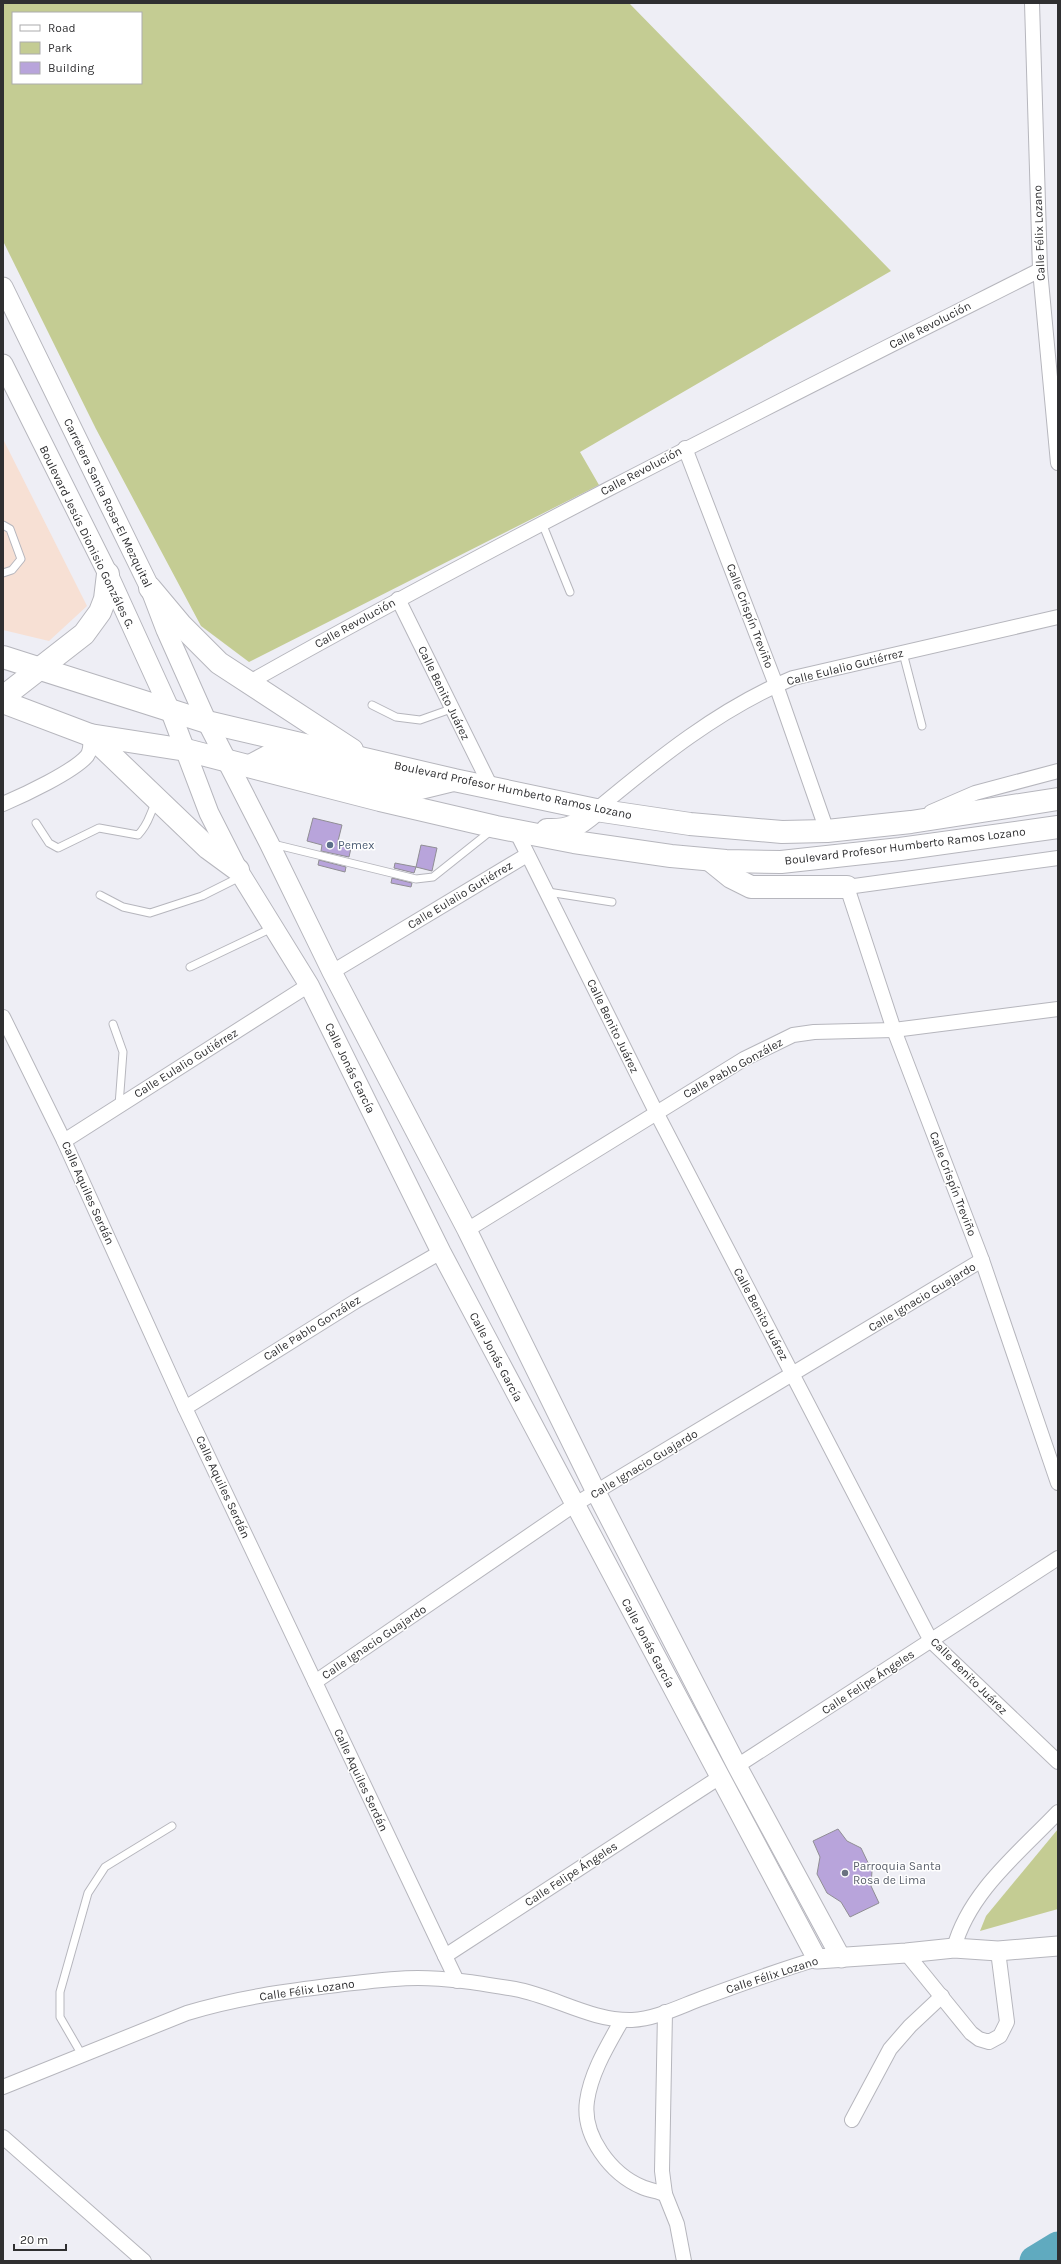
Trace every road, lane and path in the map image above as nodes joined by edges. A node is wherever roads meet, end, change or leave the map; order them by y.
1 (1032, 3) edge
2 (1040, 270) junction
3 (3, 287) edge
4 (3, 364) edge
5 (685, 448) junction
6 (1058, 463) edge
7 (542, 523) junction
8 (3, 524) edge
9 (3, 573) edge
10 (108, 574) junction
11 (150, 588) junction
12 (570, 592) dead end
13 (398, 599) junction
14 (1058, 617) edge
15 (903, 653) junction
16 (3, 657) edge
17 (38, 668) junction
18 (248, 683) junction
19 (776, 685) junction
20 (3, 697) edge
21 (3, 702) edge
22 (372, 705) dead end
23 (451, 709) junction
24 (170, 710) junction
25 (207, 722) junction
26 (922, 726) dead end
27 (90, 735) junction
28 (186, 750) junction
29 (365, 758) junction
30 (227, 762) junction
31 (250, 766) junction
32 (1058, 771) edge
33 (454, 780) junction
34 (491, 787) junction
35 (1058, 799) edge
36 (157, 801) junction
37 (3, 804) edge
38 (596, 810) junction
39 (911, 822) junction
40 (36, 823) dead end
41 (1058, 827) edge
42 (512, 829) junction
43 (827, 831) junction
44 (269, 843) junction
45 (527, 855) junction
46 (1058, 858) edge
47 (710, 860) junction
48 (240, 873) junction
49 (848, 886) junction
50 (548, 892) junction
51 (100, 895) dead end
52 (612, 902) dead end
53 (274, 927) junction
54 (190, 967) dead end
55 (332, 972) junction
56 (308, 986) junction
57 (1058, 1009) edge
58 (3, 1017) edge
59 (113, 1024) dead end
60 (894, 1030) junction
61 (119, 1106) junction
62 (656, 1112) junction
63 (64, 1141) junction
64 (468, 1230) junction
65 (441, 1252) junction
66 (982, 1260) junction
67 (793, 1375) junction
68 (185, 1408) junction
69 (1058, 1483) edge
70 (596, 1492) junction
71 (574, 1505) junction
72 (1058, 1558) edge
73 (932, 1641) junction
74 (315, 1682) junction
75 (1058, 1762) edge
76 (737, 1766) junction
77 (720, 1777) junction
78 (1058, 1812) edge
79 (172, 1826) dead end
80 (1058, 1946) edge
81 (954, 1948) junction
82 (998, 1951) junction
83 (906, 1954) junction
84 (444, 1956) junction
85 (817, 1958) junction
86 (841, 1958) junction
87 (457, 1981) junction
88 (942, 1996) junction
89 (665, 2012) junction
90 (622, 2020) junction
91 (82, 2056) junction
92 (3, 2087) edge
93 (852, 2120) dead end
94 (3, 2137) edge
95 (665, 2194) junction
96 (144, 2261) edge
97 (684, 2261) edge

1 - 2 street, Calle Félix Lozano
2 - 5 street, Calle Revolución
2 - 6 street, Calle Félix Lozano
3 - 11 street, Carretera Santa Rosa-El Mezquital
4 - 10 street, Boulevard Jesús Dionisio Gonzáles G.
5 - 7 street, Calle Revolución
5 - 19 street, Calle Crispín Treviño
7 - 12 lane
7 - 13 street, Calle Revolución
8 - 9 lane
10 - 17 main road
10 - 24 street, Boulevard Jesús Dionisio Gonzáles G.
11 - 18 main road
11 - 25 street, Carretera Santa Rosa-El Mezquital
13 - 18 street, Calle Revolución
13 - 23 street, Calle Benito Juárez
14 - 15 street, Calle Eulalio Gutiérrez
15 - 19 street, Calle Eulalio Gutiérrez
15 - 26 lane
16 - 17 main road, Boulevard Profesor Humberto Ramos Lozano
17 - 20 main road
17 - 24 main road, Boulevard Profesor Humberto Ramos Lozano
18 - 29 main road
19 - 38 street, Calle Eulalio Gutiérrez
19 - 43 street, Calle Crispín Treviño
21 - 27 main road, Boulevard Profesor Humberto Ramos Lozano
22 - 23 lane
23 - 34 street, Calle Benito Juárez
24 - 25 main road, Boulevard Profesor Humberto Ramos Lozano
24 - 28 street, Boulevard Jesús Dionisio Gonzáles G.
25 - 29 main road, Boulevard Profesor Humberto Ramos Lozano
25 - 30 street, Carretera Santa Rosa-El Mezquital
27 - 28 main road, Boulevard Profesor Humberto Ramos Lozano
27 - 36 main road
27 - 37 street
28 - 30 main road, Boulevard Profesor Humberto Ramos Lozano
28 - 48 street, Calle Jonás García
29 - 33 main road, Boulevard Profesor Humberto Ramos Lozano
30 - 31 main road, Boulevard Profesor Humberto Ramos Lozano
30 - 44 street, Calle Jonás García
31 - 33 main road
31 - 42 main road, Boulevard Profesor Humberto Ramos Lozano
32 - 39 street
33 - 34 main road, Boulevard Profesor Humberto Ramos Lozano
34 - 38 main road, Boulevard Profesor Humberto Ramos Lozano
35 - 39 main road, Boulevard Profesor Humberto Ramos Lozano
36 - 40 lane
36 - 48 main road
38 - 42 main road
38 - 43 main road, Boulevard Profesor Humberto Ramos Lozano
39 - 43 main road, Boulevard Profesor Humberto Ramos Lozano
41 - 47 main road, Boulevard Profesor Humberto Ramos Lozano
42 - 44 lane
42 - 45 street, Calle Benito Juárez
42 - 47 main road, Boulevard Profesor Humberto Ramos Lozano
44 - 55 street, Calle Jonás García
45 - 50 street, Calle Benito Juárez
45 - 55 street, Calle Eulalio Gutiérrez
46 - 49 street
47 - 49 main road
48 - 51 lane
48 - 53 street, Calle Jonás García
49 - 60 street, Calle Crispín Treviño
50 - 52 lane
50 - 62 street, Calle Benito Juárez
53 - 54 lane
53 - 56 street, Calle Jonás García
55 - 64 street, Calle Jonás García
56 - 61 street, Calle Eulalio Gutiérrez
56 - 65 street, Calle Jonás García
57 - 60 street, Calle Pablo González
58 - 63 street, Calle Aquiles Serdán
59 - 61 lane
60 - 62 street, Calle Pablo González
60 - 66 street, Calle Crispín Treviño
61 - 63 street, Calle Eulalio Gutiérrez
62 - 64 street, Calle Pablo González
62 - 67 street, Calle Benito Juárez
63 - 68 street, Calle Aquiles Serdán
64 - 70 street, Calle Jonás García
65 - 68 street, Calle Pablo González
65 - 71 street, Calle Jonás García
66 - 67 street, Calle Ignacio Guajardo
66 - 69 street, Calle Crispín Treviño
67 - 70 street, Calle Ignacio Guajardo
67 - 73 street, Calle Benito Juárez
68 - 74 street, Calle Aquiles Serdán
70 - 71 street, Calle Ignacio Guajardo
70 - 76 street, Calle Jonás García
71 - 74 street, Calle Ignacio Guajardo
71 - 77 street, Calle Jonás García
72 - 73 street, Calle Felipe Ángeles
73 - 75 street, Calle Benito Juárez
73 - 76 street, Calle Felipe Ángeles
74 - 84 street, Calle Aquiles Serdán
76 - 86 street, Calle Jonás García
77 - 84 street, Calle Felipe Ángeles
77 - 85 street, Calle Jonás García
78 - 81 street
79 - 91 lane
80 - 82 street, Calle Félix Lozano
81 - 82 street, Calle Félix Lozano
81 - 83 street, Calle Félix Lozano
82 - 88 street
83 - 86 street, Calle Félix Lozano
83 - 88 street
84 - 87 street
85 - 86 street, Calle Félix Lozano
85 - 89 street, Calle Félix Lozano
87 - 90 street, Calle Félix Lozano
87 - 91 street, Calle Félix Lozano
88 - 93 street
89 - 90 street, Calle Félix Lozano
89 - 95 street
90 - 95 street
91 - 92 street, Calle Félix Lozano
94 - 96 street
95 - 97 street

